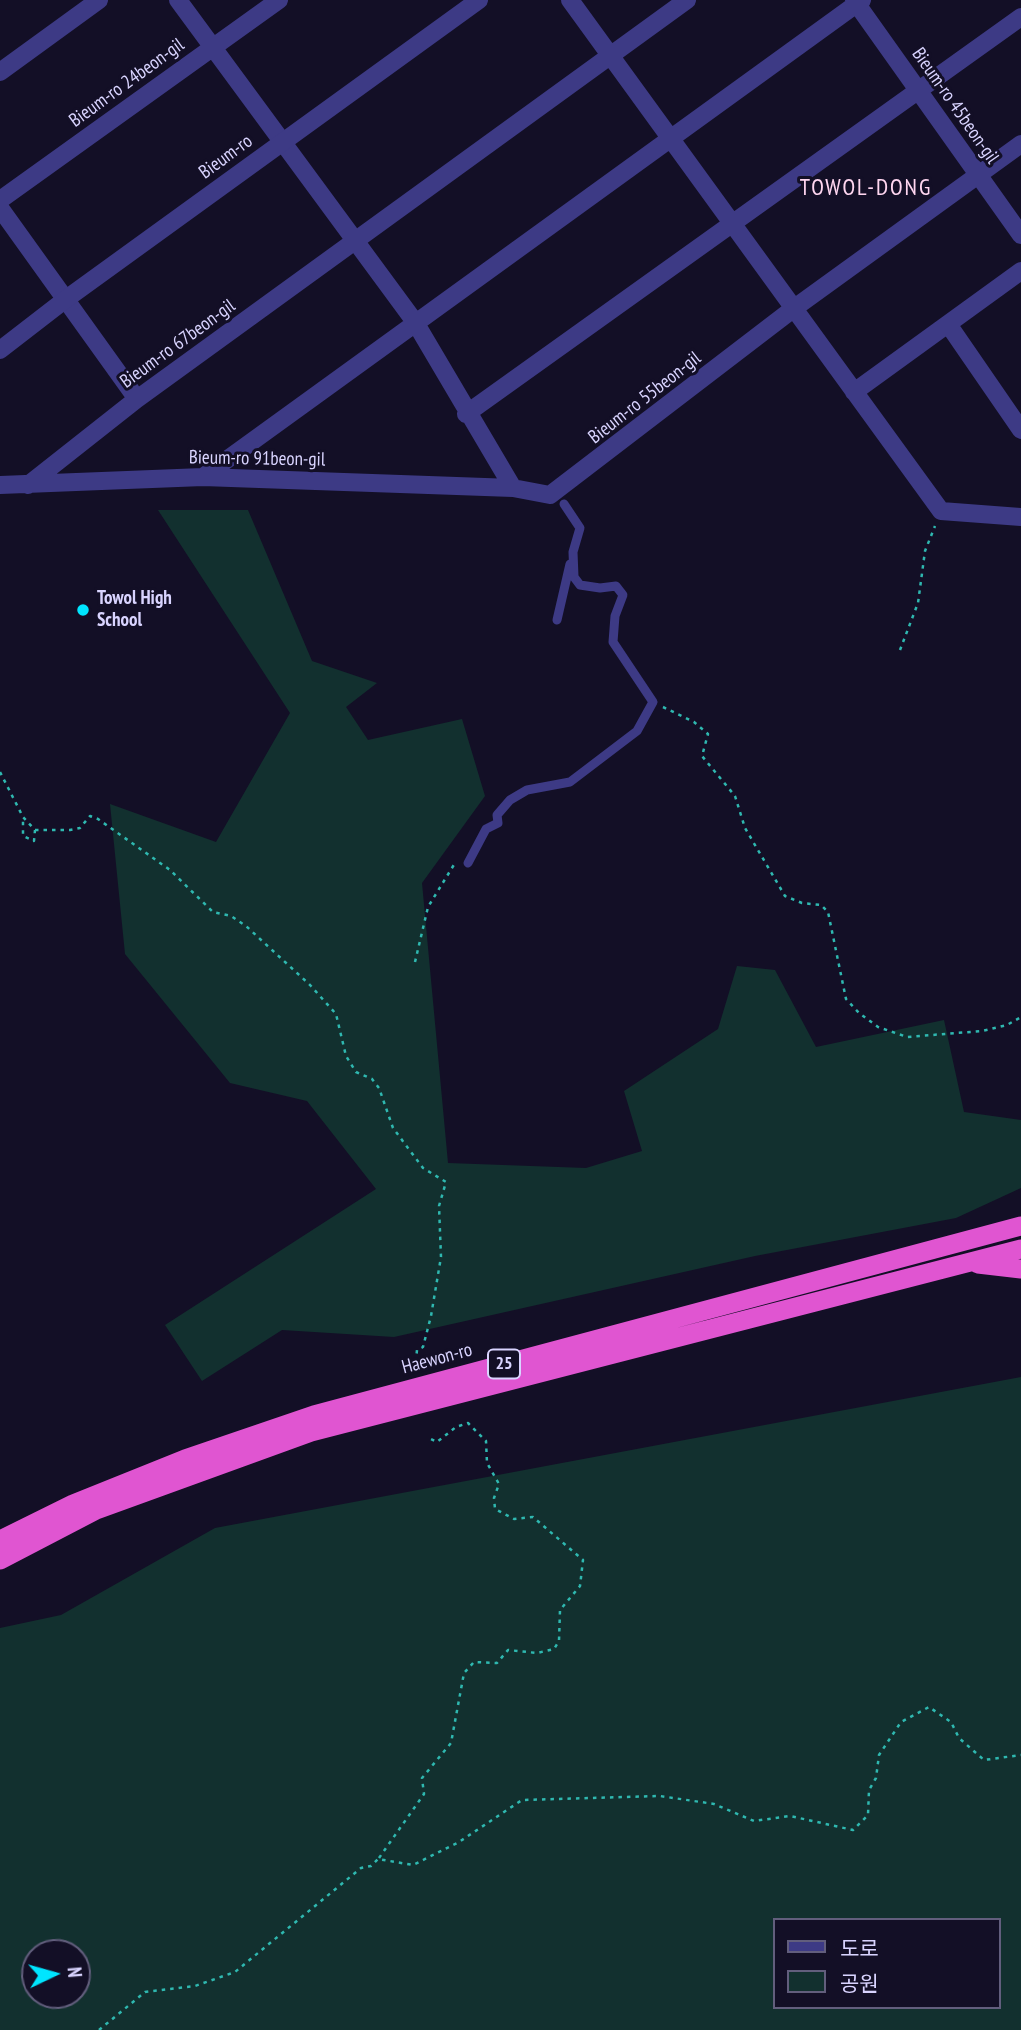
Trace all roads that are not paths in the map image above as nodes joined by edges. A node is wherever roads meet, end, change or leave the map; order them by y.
1 (99, 0) edge
2 (178, 0) edge
3 (279, 0) edge
4 (479, 0) edge
5 (570, 0) edge
6 (687, 0) edge
7 (858, 1) edge
8 (1021, 17) edge
9 (213, 47) junction
10 (611, 56) junction
11 (0, 72) edge
12 (917, 89) junction
13 (670, 138) junction
14 (283, 142) junction
15 (1021, 144) edge
16 (978, 175) junction
17 (0, 200) edge
18 (0, 208) edge
19 (731, 223) junction
20 (1021, 235) edge
21 (356, 242) junction
22 (1021, 271) edge
23 (66, 299) junction
24 (793, 309) junction
25 (415, 322) junction
26 (948, 324) junction
27 (0, 351) edge
28 (854, 392) junction
29 (137, 399) junction
30 (467, 414) junction
31 (1021, 430) edge
32 (203, 477) junction
33 (569, 483) junction
34 (0, 485) edge
35 (28, 485) junction
36 (513, 488) junction
37 (564, 504) joint
38 (1021, 517) edge
39 (573, 552) junction
40 (557, 620) dead end
41 (468, 863) dead end
42 (1021, 1226) edge
43 (1021, 1248) edge
44 (966, 1263) junction
45 (1021, 1269) edge
46 (0, 1540) edge
47 (0, 1560) edge

1 - 11 street
2 - 9 street
3 - 9 street, Bieum-ro 24beon-gil
4 - 14 street, Bieum-ro
5 - 10 street
6 - 10 street
7 - 12 street, Bieum-ro 45beon-gil
7 - 13 street
8 - 12 street
9 - 14 street
9 - 17 street, Bieum-ro 24beon-gil
10 - 13 street
10 - 21 street
12 - 16 street, Bieum-ro 45beon-gil
12 - 19 street
13 - 19 street
13 - 25 street
14 - 21 street
14 - 23 street, Bieum-ro
15 - 16 street, Bieum-ro 55beon-gil
16 - 20 street, Bieum-ro 45beon-gil
16 - 24 street, Bieum-ro 55beon-gil
18 - 23 street
19 - 24 street
19 - 30 street
21 - 25 street
21 - 29 street, Bieum-ro 67beon-gil
22 - 26 street
23 - 27 street, Bieum-ro
23 - 29 street
24 - 28 street
24 - 33 street, Bieum-ro 55beon-gil
25 - 30 street
25 - 32 street
26 - 28 street
26 - 31 street
28 - 38 street
29 - 35 street, Bieum-ro 67beon-gil
30 - 36 street
32 - 35 street, Bieum-ro 91beon-gil
32 - 36 street, Bieum-ro 91beon-gil
33 - 36 street, Bieum-ro 55beon-gil
33 - 37 street
34 - 35 street, Bieum-ro 91beon-gil
37 - 39 lane
39 - 40 lane
39 - 41 lane
42 - 46 highway, Haewon-ro / 25
43 - 44 highway, Haewon-ro / 25
44 - 45 highway
44 - 47 highway, Haewon-ro / 25

